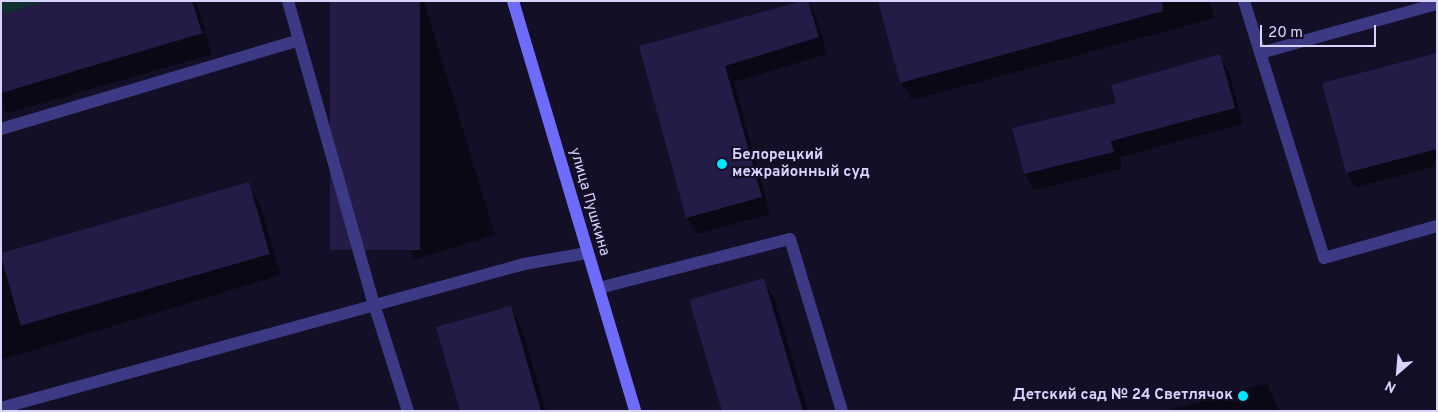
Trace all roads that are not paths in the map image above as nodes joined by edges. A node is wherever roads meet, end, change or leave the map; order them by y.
1 (288, 1) edge
2 (513, 1) edge
3 (1244, 1) edge
4 (1437, 4) edge
5 (299, 40) junction
6 (1260, 53) junction
7 (1, 129) edge
8 (1437, 226) edge
9 (587, 253) junction
10 (598, 288) junction
11 (374, 304) junction
12 (1, 408) edge
13 (408, 411) edge
14 (635, 411) edge
15 (842, 411) edge

1 - 5 street
2 - 9 main road, улица Пушкина
3 - 6 street
4 - 6 street
5 - 7 street
5 - 11 street
6 - 8 street
9 - 10 main road, улица Пушкина
9 - 11 street
10 - 14 main road, улица Пушкина
10 - 15 street
11 - 12 street
11 - 13 street

